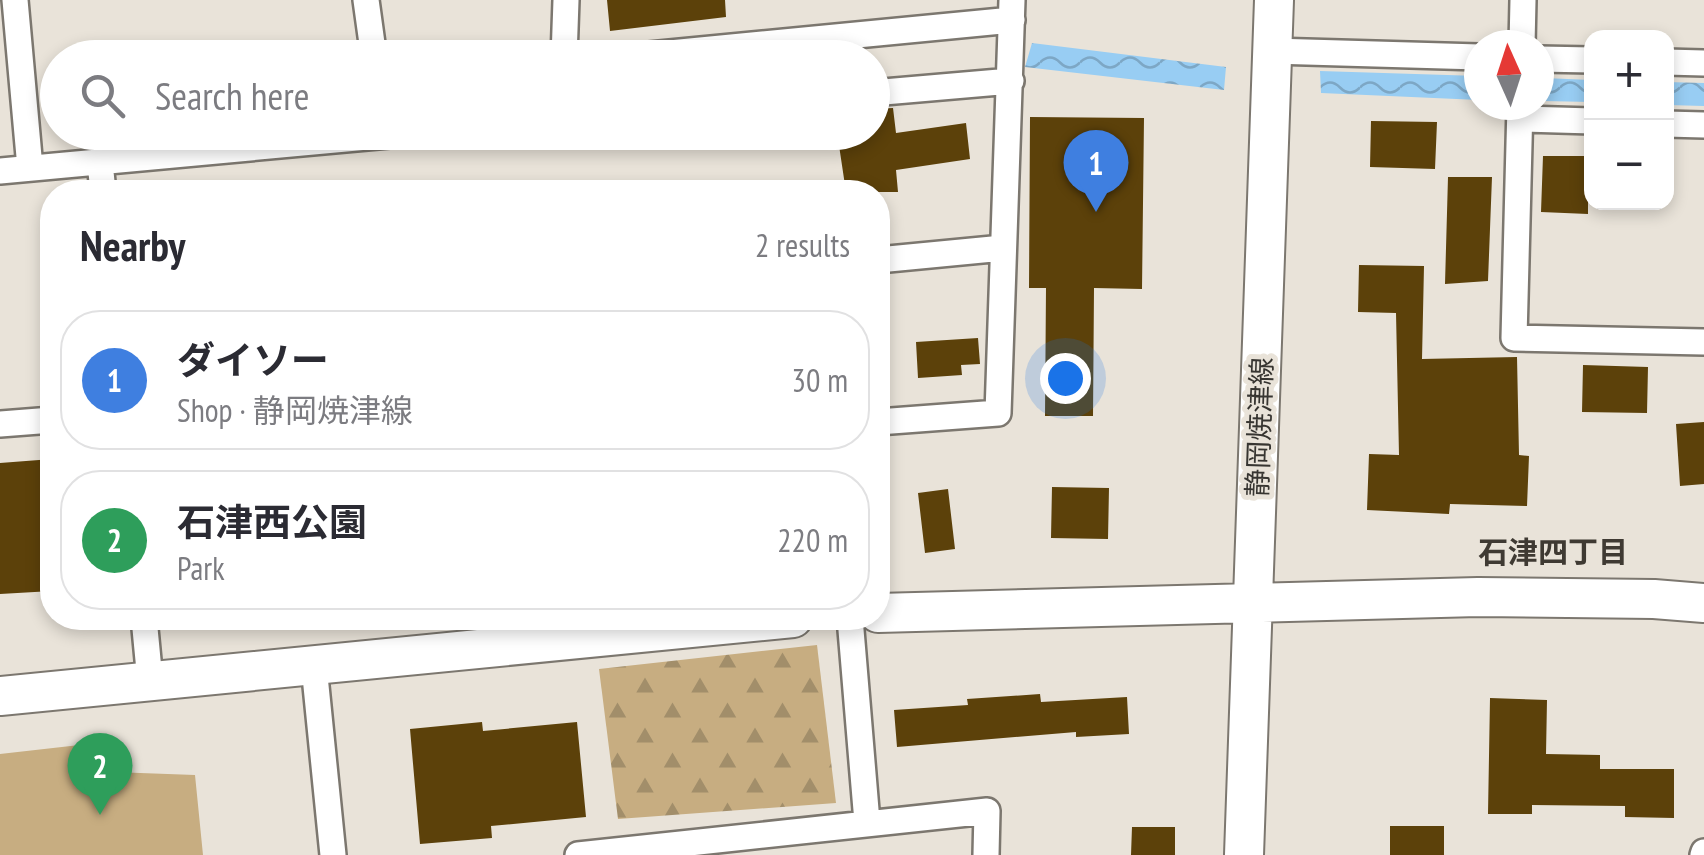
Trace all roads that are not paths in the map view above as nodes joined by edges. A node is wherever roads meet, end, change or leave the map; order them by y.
1 (15, 0) edge
2 (366, 0) edge
3 (566, 0) edge
4 (1274, 0) edge
5 (1523, 0) edge
6 (1012, 10) edge
7 (1522, 30) edge
8 (372, 40) edge
9 (565, 40) edge
10 (766, 40) edge
11 (1272, 51) junction
12 (1464, 57) edge
13 (1554, 59) edge
14 (1584, 60) edge
15 (1674, 62) edge
16 (1704, 63) edge
17 (1011, 80) junction
18 (890, 91) edge
19 (1554, 116) edge
20 (1520, 120) edge
21 (1584, 120) edge
22 (1674, 124) edge
23 (1704, 125) edge
24 (221, 150) edge
25 (100, 162) junction
26 (30, 168) junction
27 (0, 171) edge
28 (101, 180) edge
29 (1003, 248) junction
30 (890, 259) edge
31 (1704, 342) edge
32 (40, 421) edge
33 (890, 421) edge
34 (0, 424) edge
35 (1704, 603) edge
36 (1252, 604) junction
37 (890, 612) edge
38 (145, 630) edge
39 (657, 630) edge
40 (851, 630) edge
41 (314, 666) junction
42 (150, 681) junction
43 (0, 696) edge
44 (867, 822) junction
45 (333, 855) edge
46 (578, 855) edge
47 (986, 855) edge
48 (1244, 855) edge

1 - 26 street
2 - 8 street
3 - 9 street
4 - 11 street, 静岡焼津線
5 - 7 street
6 - 10 street
6 - 17 street
11 - 12 street
11 - 36 street, 静岡焼津線
13 - 14 street
15 - 16 street
17 - 18 street
17 - 29 street
19 - 21 street
20 - 31 street
22 - 23 street
24 - 25 street
25 - 26 street
25 - 28 street
26 - 27 street
29 - 30 street
29 - 33 street
32 - 34 street
35 - 36 street
36 - 37 street
36 - 48 street, 静岡焼津線
38 - 42 street
39 - 41 street
40 - 44 street
41 - 42 street
41 - 45 street
42 - 43 street
44 - 46 street
44 - 47 street

